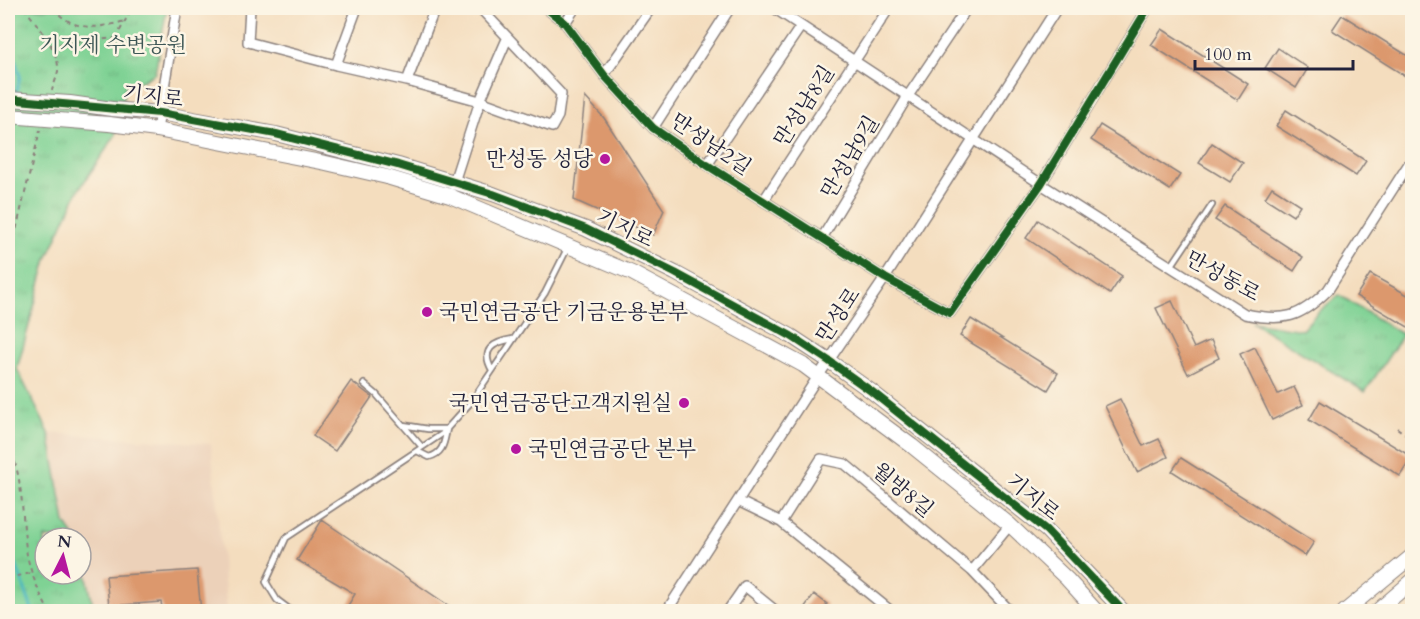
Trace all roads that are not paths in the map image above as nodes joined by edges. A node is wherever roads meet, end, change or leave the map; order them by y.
1 (177, 8) edge
2 (250, 8) edge
3 (357, 8) edge
4 (435, 8) edge
5 (480, 8) edge
6 (546, 8) edge
7 (575, 8) edge
8 (651, 8) edge
9 (730, 8) edge
10 (774, 8) edge
11 (889, 8) edge
12 (967, 8) edge
13 (1056, 8) edge
14 (1144, 9) edge
15 (565, 23) junction
16 (801, 26) junction
17 (507, 39) junction
18 (854, 61) junction
19 (336, 65) junction
20 (604, 75) junction
21 (407, 81) junction
22 (908, 96) junction
23 (8, 99) edge
24 (480, 101) junction
25 (160, 113) junction
26 (8, 116) edge
27 (653, 128) junction
28 (157, 130) junction
29 (972, 138) junction
30 (1413, 159) edge
31 (707, 165) junction
32 (454, 182) junction
33 (1041, 184) junction
34 (450, 196) junction
35 (764, 200) junction
36 (1212, 205) dead end
37 (822, 238) junction
38 (569, 246) junction
39 (1170, 268) junction
40 (885, 278) junction
41 (513, 339) junction
42 (829, 361) junction
43 (492, 370) junction
44 (817, 378) junction
45 (364, 384) dead end
46 (403, 425) junction
47 (447, 429) junction
48 (419, 449) junction
49 (738, 501) junction
50 (781, 522) junction
51 (1010, 525) junction
52 (1413, 556) edge
53 (972, 571) junction
54 (1413, 581) edge
55 (293, 612) edge
56 (666, 612) edge
57 (727, 612) edge
58 (777, 612) edge
59 (892, 612) edge
60 (1011, 612) edge
61 (1097, 612) edge
62 (1124, 612) edge
63 (1344, 612) edge
64 (1376, 612) edge

1 - 25 street
2 - 19 street
3 - 19 street
4 - 21 street
5 - 17 street
6 - 15 street, 만성남2길
7 - 15 street
8 - 20 street
9 - 27 street
10 - 16 street, 만성동로
11 - 18 street, 만성남8길
12 - 22 street, 만성남9길
13 - 29 street, 만성로
14 - 33 street
15 - 20 street, 만성남2길
16 - 18 street, 만성동로
16 - 31 street
17 - 24 street
17 - 24 street
18 - 22 street, 만성동로
18 - 35 street, 만성남8길
19 - 21 street
20 - 27 street, 만성남2길
21 - 24 street
22 - 29 street, 만성동로
22 - 37 street, 만성남9길
23 - 25 street, 기지로, bridge
24 - 32 street
25 - 28 street
25 - 32 street, 기지로
26 - 28 street, 기지로, bridge
27 - 31 street, 만성남2길
28 - 34 street, 기지로
29 - 33 street, 만성동로
29 - 40 street, 만성로
30 - 39 street, 만성동로
31 - 35 street, 만성남2길
32 - 34 street
32 - 42 street, 기지로
33 - 39 street, 만성동로
33 - 40 street, 만성남2길
34 - 38 street, 기지로
35 - 37 street, 만성남2길
36 - 39 lane
37 - 40 street, 만성남2길
38 - 41 lane
38 - 44 street, 기지로
40 - 42 street, 만성로
41 - 43 lane
41 - 43 lane
42 - 44 street, 만성로
42 - 62 street, 기지로
43 - 47 lane
44 - 49 street, 만성로
44 - 51 street, 기지로
45 - 46 lane
46 - 47 lane
46 - 48 lane
47 - 48 lane
47 - 48 lane
48 - 55 lane
49 - 50 street
49 - 56 street, 만성로
50 - 53 street, 월방8길
50 - 59 street
51 - 53 street
51 - 61 street, 기지로
52 - 63 street
53 - 60 street, 월방8길
54 - 64 street
57 - 58 street

